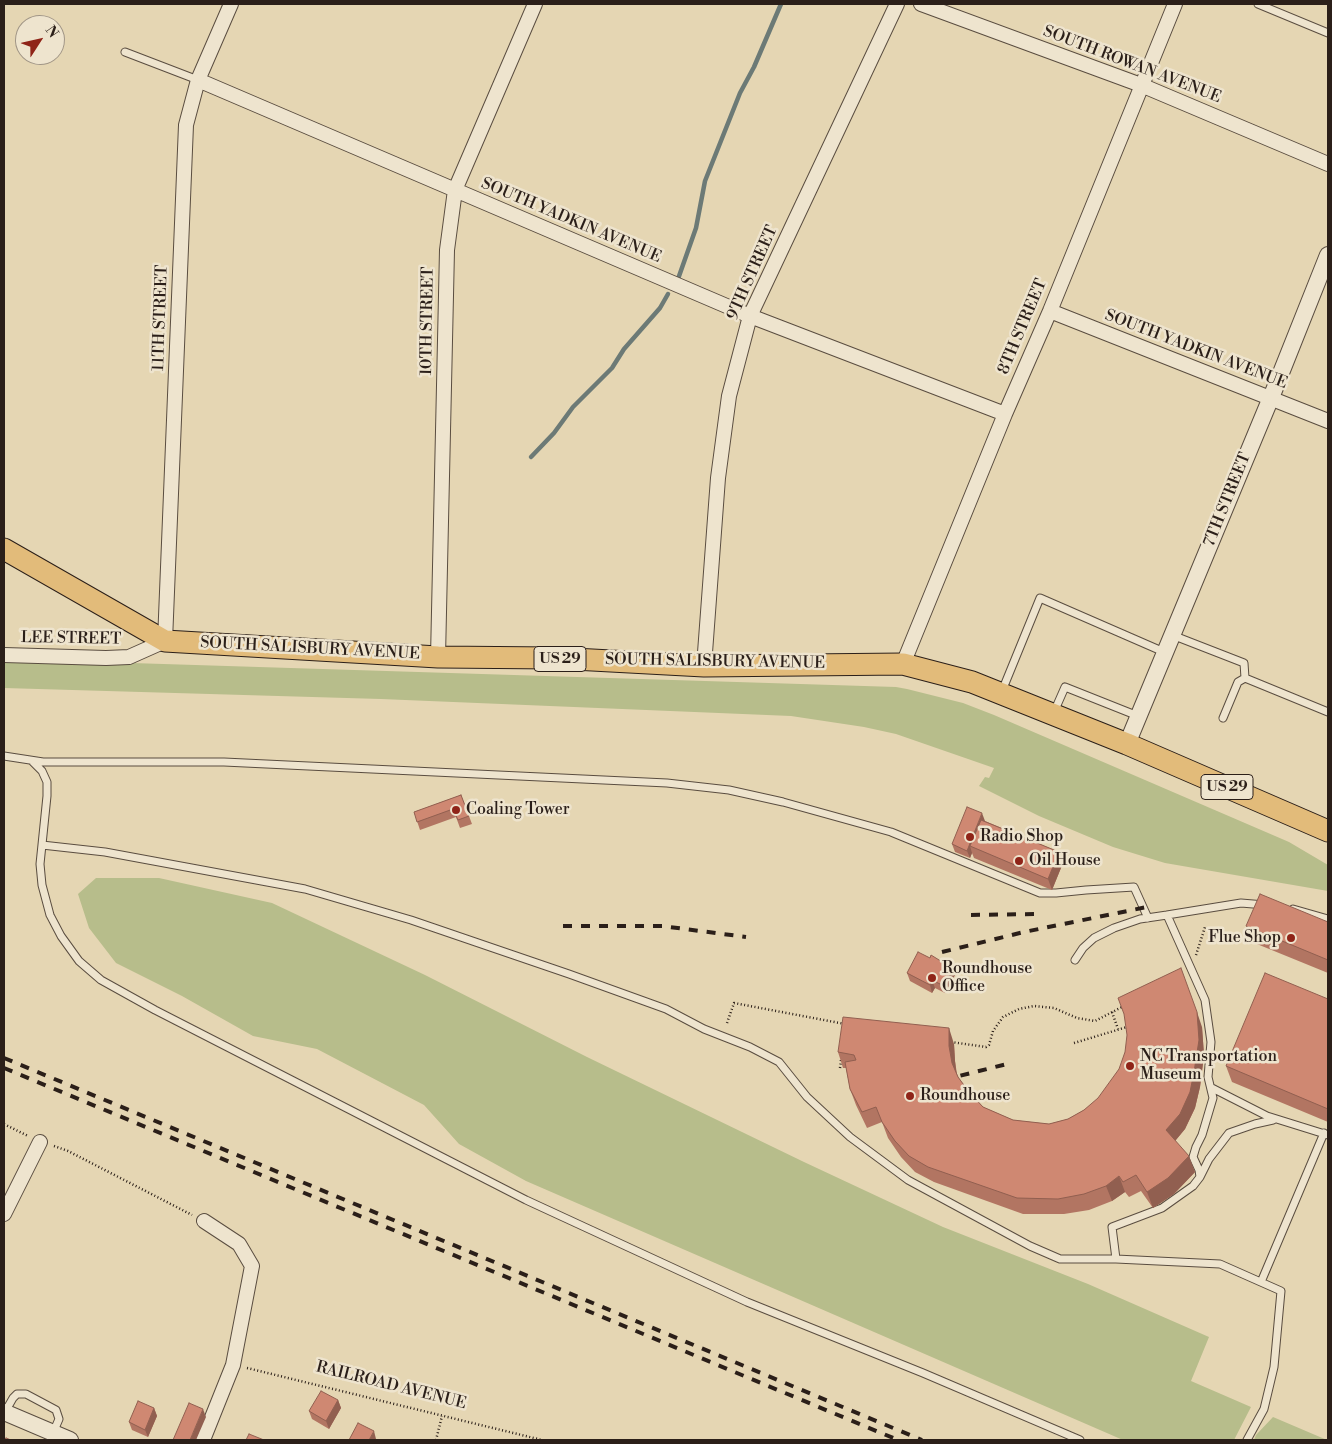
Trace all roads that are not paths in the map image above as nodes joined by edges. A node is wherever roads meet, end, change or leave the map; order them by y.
1 (231, 4) edge
2 (535, 4) edge
3 (897, 4) edge
4 (921, 4) edge
5 (1175, 4) edge
6 (1258, 4) edge
7 (1328, 34) edge
8 (125, 52) dead end
9 (198, 80) junction
10 (1141, 85) junction
11 (1328, 164) edge
12 (455, 190) junction
13 (1328, 255) edge
14 (1050, 311) junction
15 (750, 316) junction
16 (1270, 397) junction
17 (1005, 414) junction
18 (1328, 421) edge
19 (4, 550) edge
20 (1172, 635) junction
21 (165, 641) junction
22 (1165, 652) junction
23 (4, 655) edge
24 (438, 657) junction
25 (903, 664) junction
26 (704, 666) junction
27 (1246, 678) junction
28 (1001, 694) junction
29 (1328, 712) edge
30 (1052, 714) junction
31 (1138, 716) junction
32 (1223, 718) dead end
33 (1126, 744) junction
34 (4, 756) edge
35 (32, 760) junction
36 (1328, 831) edge
37 (42, 845) junction
38 (1277, 906) edge
39 (1286, 907) edge
40 (1167, 915) junction
41 (1148, 918) junction
42 (1328, 919) edge
43 (1075, 960) dead end
44 (1212, 1088) junction
45 (1276, 1119) junction
46 (1326, 1134) edge
47 (40, 1142) road end
48 (1200, 1177) junction
49 (4, 1214) edge
50 (204, 1221) road end
51 (1116, 1259) junction
52 (1261, 1282) junction
53 (4, 1413) edge
54 (53, 1433) junction
55 (70, 1440) edge
56 (203, 1440) edge
57 (1080, 1440) edge
58 (1247, 1440) edge

1 - 9 street, 11TH STREET
2 - 12 street, 10TH STREET
3 - 15 street, 9TH STREET
4 - 10 street, SOUTH ROWAN AVENUE
5 - 10 street, 8TH STREET
6 - 7 lane
8 - 9 lane, SOUTH YADKIN AVENUE
9 - 12 street, SOUTH YADKIN AVENUE
9 - 21 street, 11TH STREET
10 - 11 street, SOUTH ROWAN AVENUE
10 - 14 street, 8TH STREET
12 - 15 street, SOUTH YADKIN AVENUE
12 - 24 street, 10TH STREET
13 - 16 street, 7TH STREET
14 - 16 street, SOUTH YADKIN AVENUE
14 - 17 street, 8TH STREET
15 - 17 street, SOUTH YADKIN AVENUE
15 - 26 street, 9TH STREET
16 - 18 street, SOUTH YADKIN AVENUE
16 - 20 street, 7TH STREET
17 - 25 street, 8TH STREET
19 - 21 main road, SOUTH SALISBURY AVENUE / US 29
20 - 22 street, 7TH STREET
20 - 27 lane
21 - 23 street, LEE STREET
21 - 24 main road, SOUTH SALISBURY AVENUE / US 29
22 - 28 lane
22 - 31 street, 7TH STREET
24 - 26 main road, SOUTH SALISBURY AVENUE / US 29
25 - 26 main road, SOUTH SALISBURY AVENUE / US 29
25 - 28 main road, SOUTH SALISBURY AVENUE / US 29
27 - 29 lane
27 - 32 lane
28 - 30 main road, SOUTH SALISBURY AVENUE / US 29
30 - 31 lane
30 - 33 main road, SOUTH SALISBURY AVENUE / US 29
31 - 33 street, 7TH STREET
33 - 36 main road, SOUTH SALISBURY AVENUE / US 29
34 - 35 lane
35 - 37 lane
35 - 41 lane
37 - 51 lane
37 - 57 lane
38 - 40 lane
39 - 42 lane
40 - 41 lane
40 - 44 lane
41 - 43 lane
44 - 45 lane
44 - 48 lane
45 - 46 lane
45 - 48 lane
46 - 52 lane
47 - 49 street
48 - 51 lane
50 - 56 street
51 - 52 lane
52 - 58 lane
53 - 54 street
53 - 54 lane
54 - 55 street

